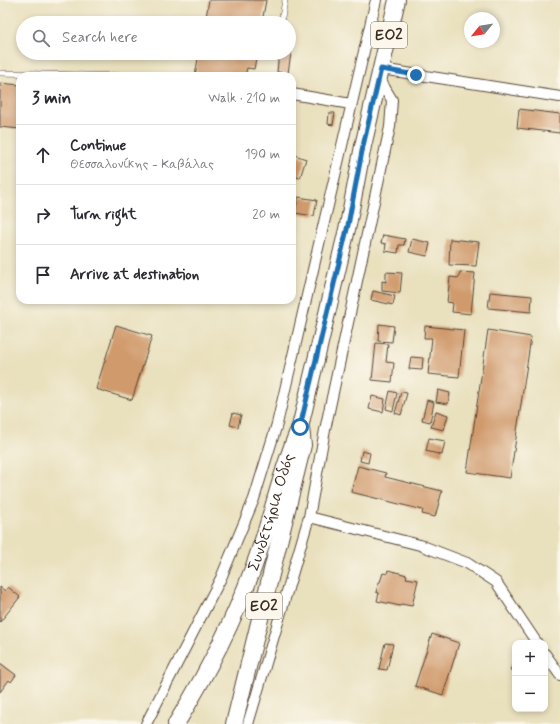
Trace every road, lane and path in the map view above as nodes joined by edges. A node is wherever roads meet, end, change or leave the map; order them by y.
1 (285, 0) edge
2 (376, 0) edge
3 (397, 0) edge
4 (282, 16) edge
5 (0, 73) edge
6 (16, 73) edge
7 (380, 73) junction
8 (296, 95) edge
9 (560, 97) edge
10 (351, 104) junction
11 (300, 427) junction
12 (309, 517) junction
13 (535, 640) edge
14 (548, 658) edge
15 (560, 675) edge
16 (146, 724) edge
17 (176, 724) edge
18 (234, 724) edge
19 (248, 724) edge

1 - 4 lane
2 - 10 street
3 - 7 main road, ΕΟ2
5 - 6 lane
7 - 9 street
7 - 11 main road, ΕΟ2
7 - 12 street
8 - 10 street
10 - 16 street
11 - 17 main road, Συνδετήρια Οδός
11 - 18 main road, ΕΟ2
12 - 13 street
12 - 19 street
14 - 15 street

